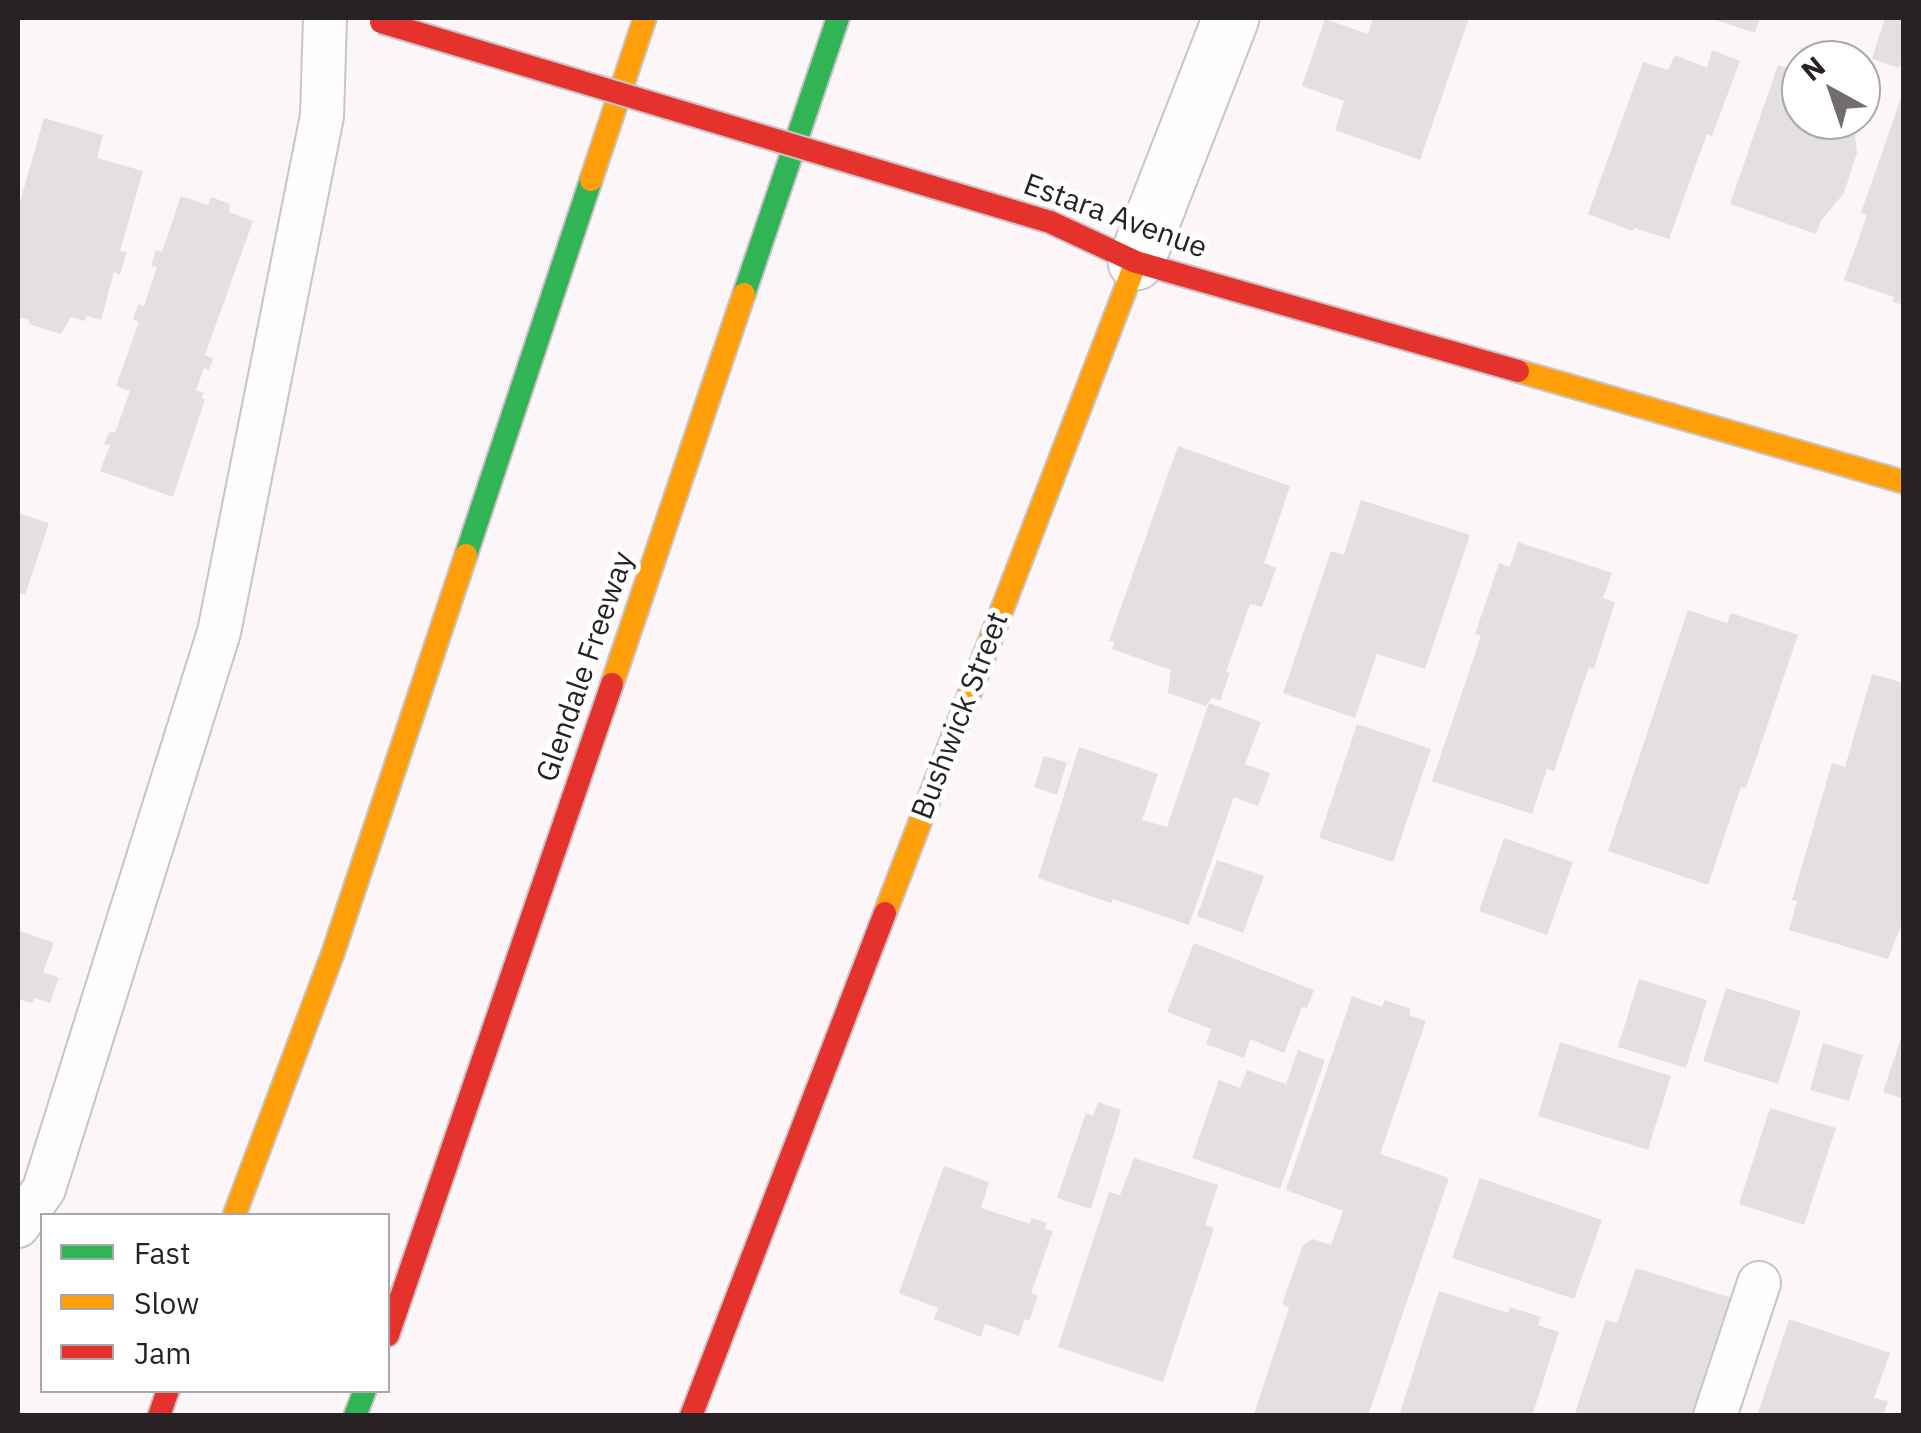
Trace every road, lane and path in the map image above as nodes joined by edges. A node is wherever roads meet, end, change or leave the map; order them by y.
1 (325, 18) edge
2 (645, 18) edge
3 (838, 18) edge
4 (1231, 18) edge
5 (374, 20) edge
6 (1136, 262) junction
7 (1904, 482) edge
8 (235, 1213) edge
9 (18, 1226) edge
10 (1759, 1282) dead end
11 (390, 1329) edge
12 (691, 1416) edge
13 (1715, 1416) edge

1 - 9 lane
2 - 8 main road
3 - 11 main road, Glendale Freeway
4 - 6 street, Bushwick Street
5 - 6 main road, Estara Avenue, bridge
6 - 7 main road, Estara Avenue
6 - 12 main road, Bushwick Street
10 - 13 lane

